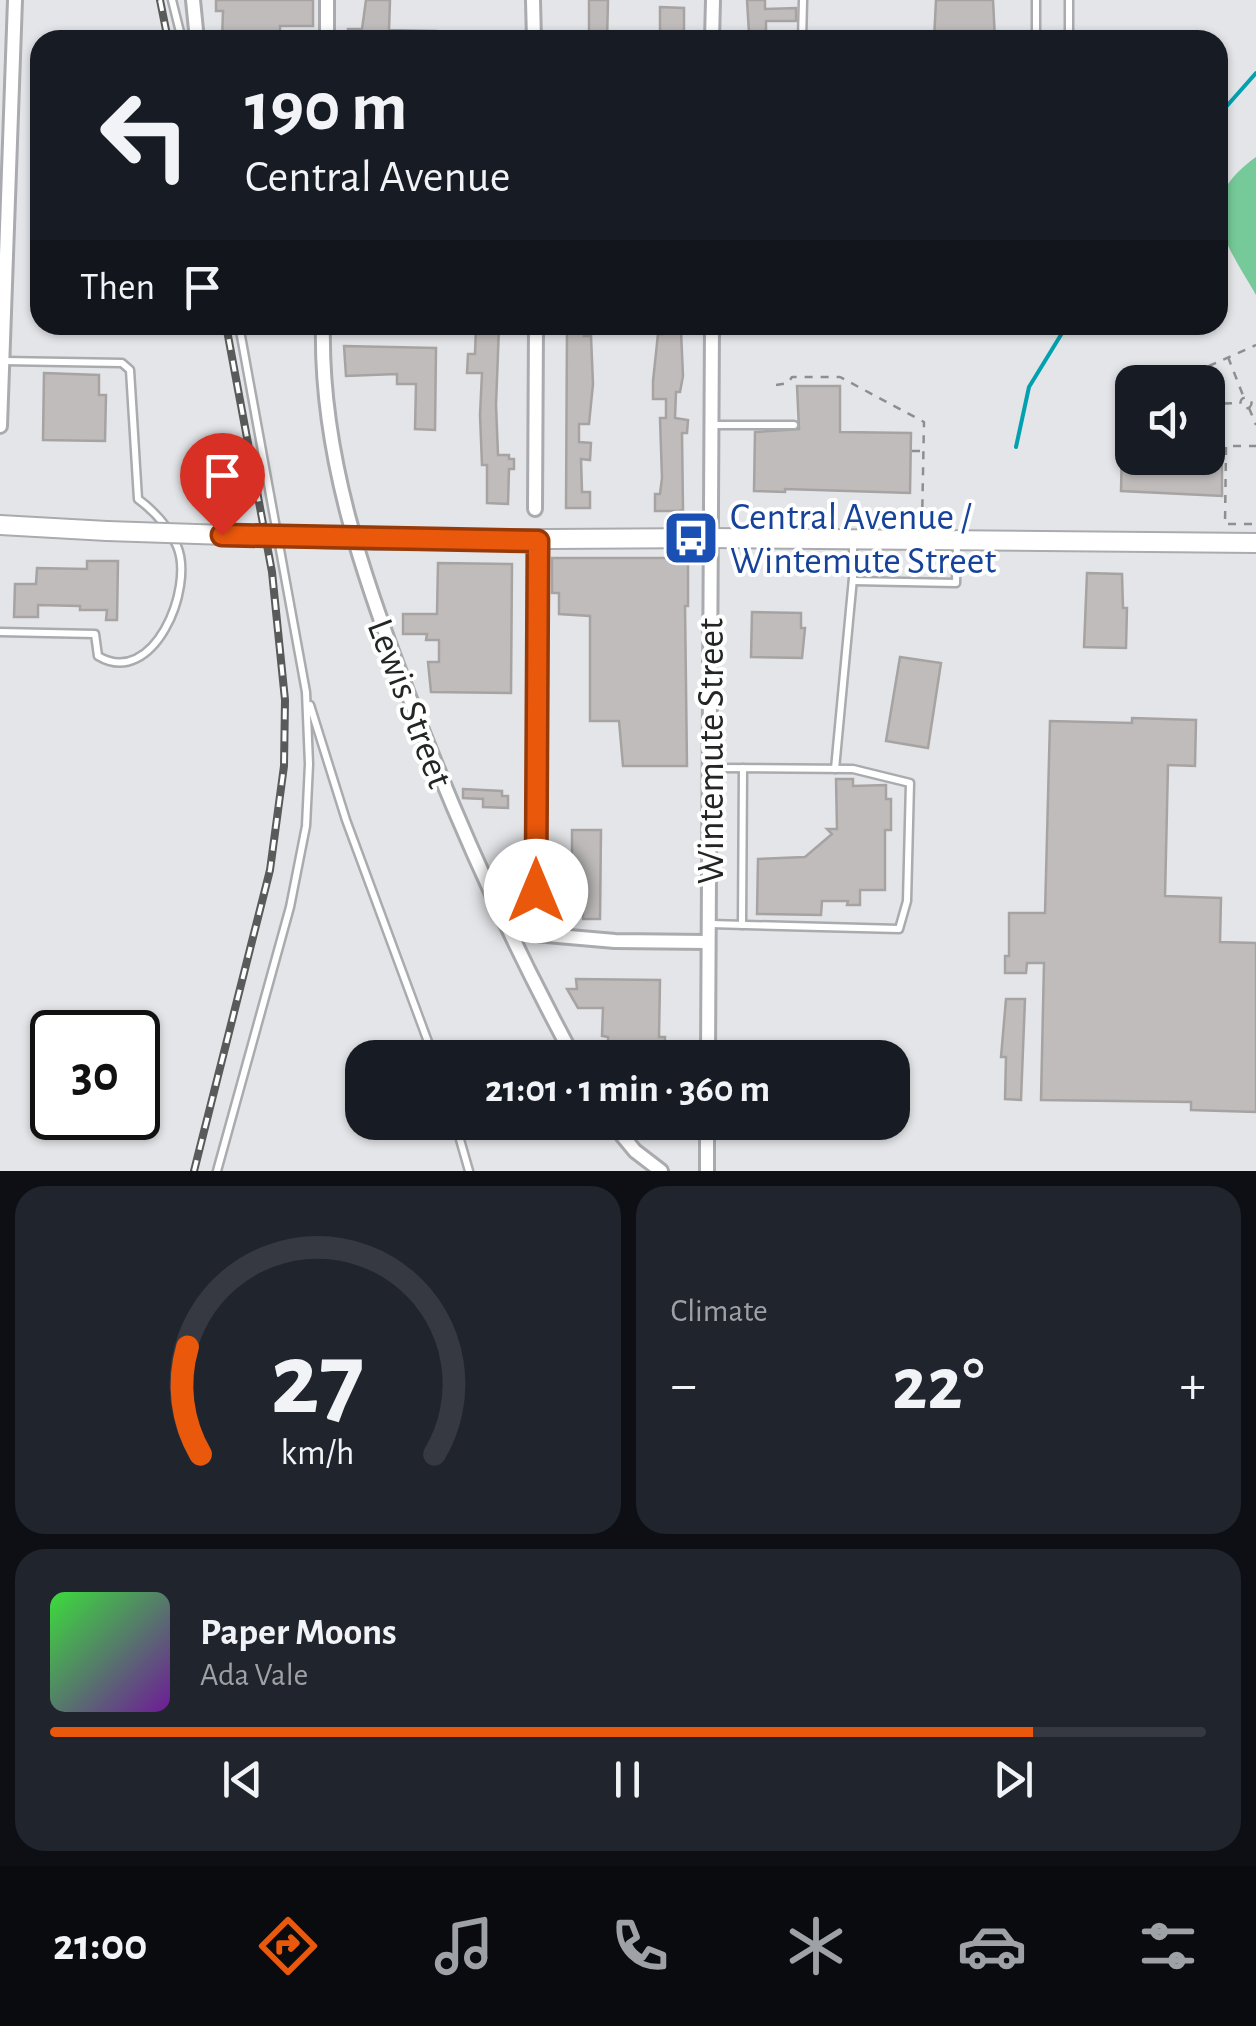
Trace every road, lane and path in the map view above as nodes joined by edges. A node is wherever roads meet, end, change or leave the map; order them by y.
1 (15, 0) edge
2 (172, 0) edge
3 (192, 0) edge
4 (327, 0) edge
5 (534, 0) edge
6 (712, 0) edge
7 (803, 0) edge
8 (1036, 0) edge
9 (1069, 0) edge
10 (180, 30) edge
11 (196, 30) edge
12 (327, 30) edge
13 (534, 30) edge
14 (712, 30) edge
15 (802, 30) edge
16 (1036, 30) edge
17 (1068, 30) edge
18 (2, 298) edge
19 (241, 335) edge
20 (323, 335) edge
21 (536, 335) edge
22 (712, 335) edge
23 (1256, 345) edge
24 (1228, 358) junction
25 (2, 362) edge
26 (1212, 365) edge
27 (776, 384) dead end
28 (1244, 398) junction
29 (1225, 403) edge
30 (1240, 403) junction
31 (1252, 403) edge
32 (712, 425) junction
33 (794, 425) dead end
34 (1256, 425) edge
35 (0, 426) edge
36 (1256, 446) edge
37 (912, 451) dead end
38 (923, 451) junction
39 (535, 510) dead end
40 (1252, 524) dead end
41 (0, 525) edge
42 (712, 538) junction
43 (853, 540) junction
44 (922, 540) junction
45 (538, 541) junction
46 (957, 541) junction
47 (1256, 543) edge
48 (853, 581) junction
49 (0, 632) edge
50 (306, 692) junction
51 (710, 768) junction
52 (743, 768) junction
53 (835, 768) junction
54 (708, 924) junction
55 (742, 925) junction
56 (512, 932) junction
57 (536, 934) junction
58 (708, 942) junction
59 (427, 1040) edge
60 (565, 1040) edge
61 (708, 1040) edge
62 (460, 1140) edge
63 (627, 1140) edge
64 (708, 1140) edge
65 (216, 1171) edge
66 (469, 1171) edge
67 (661, 1171) edge
68 (707, 1171) edge

1 - 18 street
2 - 10 lane
3 - 11 street
4 - 12 street
5 - 13 street
6 - 14 street
7 - 15 lane
8 - 16 lane
9 - 17 lane
18 - 25 street
19 - 50 lane
20 - 56 street, Lewis Street
21 - 39 street
22 - 32 street, Wintemute Street
23 - 24 path
24 - 26 path
24 - 28 path
25 - 35 street
25 - 49 lane
27 - 38 path
28 - 30 path
28 - 31 path
29 - 30 path
30 - 31 path
31 - 34 path
32 - 33 lane
32 - 42 street, Wintemute Street
36 - 40 path
37 - 38 path
38 - 44 path
41 - 45 main road, bridge
42 - 43 main road
42 - 45 main road
42 - 51 street, Wintemute Street
43 - 44 main road
43 - 48 lane
44 - 46 main road
45 - 57 street
46 - 47 main road
46 - 48 lane
48 - 53 lane
50 - 59 lane
50 - 65 lane
51 - 52 lane
51 - 54 street, Wintemute Street
52 - 53 lane
52 - 55 lane
53 - 55 lane
54 - 55 lane
54 - 58 street, Wintemute Street
56 - 57 street
56 - 60 street, Lewis Street
57 - 58 street
58 - 61 street, Wintemute Street
62 - 66 lane
63 - 67 street
64 - 68 street

